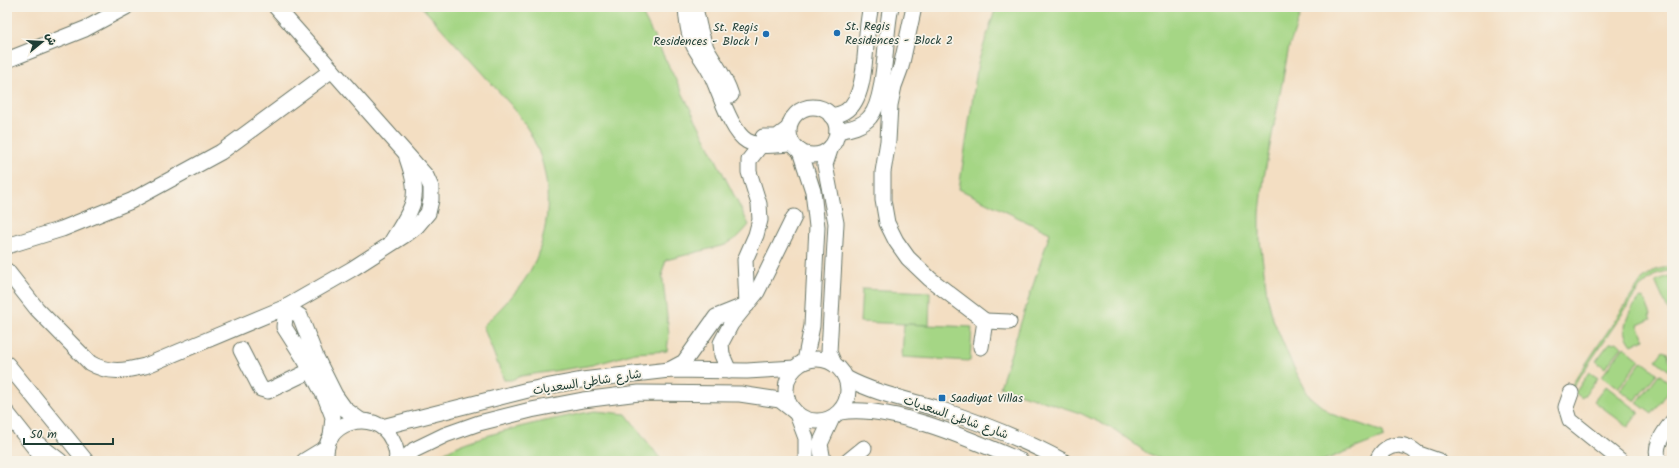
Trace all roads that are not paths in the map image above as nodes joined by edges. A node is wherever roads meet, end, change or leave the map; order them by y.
1 (126, 7) edge
2 (276, 7) edge
3 (686, 7) edge
4 (695, 7) edge
5 (871, 7) edge
6 (891, 7) edge
7 (914, 7) edge
8 (7, 60) edge
9 (332, 70) junction
10 (831, 116) junction
11 (789, 128) junction
12 (836, 131) junction
13 (760, 146) junction
14 (831, 147) junction
15 (796, 148) junction
16 (794, 216) dead end
17 (7, 246) edge
18 (7, 271) edge
19 (747, 305) junction
20 (286, 307) junction
21 (985, 321) junction
22 (1009, 322) dead end
23 (981, 347) dead end
24 (241, 350) dead end
25 (7, 364) edge
26 (834, 364) junction
27 (800, 365) junction
28 (315, 368) junction
29 (669, 370) junction
30 (729, 371) junction
31 (846, 378) junction
32 (1571, 393) dead end
33 (7, 413) edge
34 (795, 413) junction
35 (836, 415) junction
36 (360, 420) junction
37 (1672, 422) edge
38 (382, 427) junction
39 (26, 436) junction
40 (328, 448) edge
41 (864, 448) dead end
42 (1421, 457) edge
43 (1376, 460) edge
44 (45, 461) edge
45 (60, 461) edge
46 (86, 461) edge
47 (304, 461) edge
48 (396, 461) edge
49 (402, 461) edge
50 (806, 461) edge
51 (822, 461) edge
52 (848, 461) edge
53 (1020, 461) edge
54 (1063, 461) edge
55 (1439, 461) edge
56 (1621, 461) edge
57 (1659, 461) edge

1 - 8 street
2 - 9 street
3 - 13 street
4 - 11 street
5 - 10 street
6 - 12 street
7 - 21 street
9 - 17 street
9 - 20 street
10 - 11 street
10 - 12 street
11 - 15 street
12 - 14 street
13 - 15 street
13 - 19 street
14 - 15 street
14 - 26 street
15 - 27 street
16 - 19 street
18 - 20 street
19 - 29 street
19 - 30 street
20 - 28 street
21 - 22 street
21 - 23 street
24 - 28 street
25 - 46 street
26 - 27 street
26 - 31 street
27 - 30 street, شارع شاطئ السعديات
27 - 34 street
28 - 36 street
28 - 40 street
29 - 30 street, شارع شاطئ السعديات
29 - 38 street, شارع شاطئ السعديات
31 - 35 street
31 - 54 street, شارع شاطئ السعديات
32 - 56 street
33 - 39 street
34 - 35 street
34 - 49 street, شارع شاطئ السعديات
34 - 50 street
35 - 51 street
35 - 53 street, شارع شاطئ السعديات
36 - 38 street
36 - 40 street
37 - 57 street
38 - 48 street
39 - 44 street
39 - 45 street
40 - 47 street
41 - 52 street
42 - 43 street
42 - 55 street

